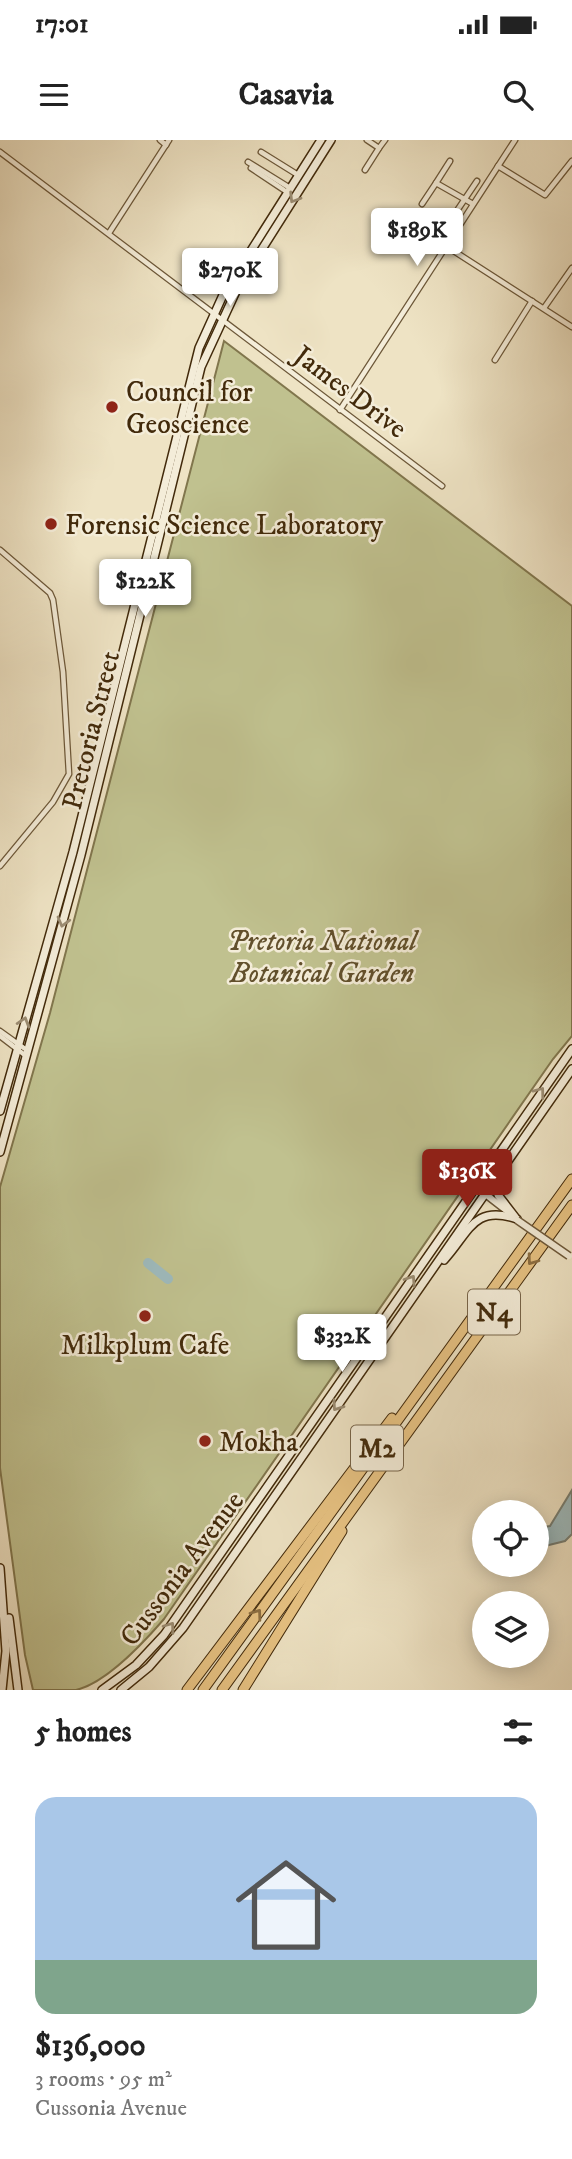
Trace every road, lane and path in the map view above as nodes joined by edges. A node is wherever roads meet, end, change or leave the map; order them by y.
1 (160, 140) edge
2 (321, 140) edge
3 (331, 140) edge
4 (367, 140) edge
5 (384, 140) edge
6 (515, 140) edge
7 (168, 142) edge
8 (379, 148) junction
9 (0, 152) edge
10 (261, 152) dead end
11 (450, 161) dead end
12 (572, 161) edge
13 (248, 162) dead end
14 (498, 166) junction
15 (251, 168) dead end
16 (365, 170) dead end
17 (298, 175) junction
18 (477, 181) dead end
19 (436, 183) junction
20 (288, 190) junction
21 (464, 200) junction
22 (422, 204) dead end
23 (473, 204) junction
24 (448, 225) dead end
25 (109, 233) junction
26 (446, 246) junction
27 (572, 268) edge
28 (532, 301) junction
29 (544, 308) junction
30 (214, 312) junction
31 (222, 318) junction
32 (572, 327) edge
33 (495, 360) dead end
34 (340, 410) junction
35 (442, 486) dead end
36 (0, 550) edge
37 (0, 866) edge
38 (0, 1031) edge
39 (0, 1036) edge
40 (17, 1046) junction
41 (572, 1049) edge
42 (27, 1053) junction
43 (572, 1069) edge
44 (0, 1111) edge
45 (0, 1152) edge
46 (511, 1157) junction
47 (572, 1178) edge
48 (475, 1186) junction
49 (486, 1194) junction
50 (572, 1205) edge
51 (552, 1208) junction
52 (517, 1220) junction
53 (570, 1257) edge
54 (436, 1265) junction
55 (416, 1419) junction
56 (0, 1568) edge
57 (3, 1587) junction
58 (2, 1690) edge
59 (18, 1690) edge
60 (102, 1690) edge
61 (121, 1690) edge
62 (185, 1690) edge
63 (203, 1690) edge
64 (222, 1690) edge
65 (243, 1690) edge

1 - 7 street
2 - 17 main road, Pretoria Street
3 -> 31 main road, Pretoria Street
4 - 8 street
5 - 8 street
6 - 14 street
7 - 25 street
8 - 16 street
9 - 25 street, James Drive
10 - 17 street
11 - 19 street
12 - 14 street
13 - 20 street
14 - 23 street
15 - 20 street
17 - 20 main road, Pretoria Street
18 - 21 street
19 - 21 street
19 - 22 street
20 - 30 main road, Pretoria Street
21 - 23 street
21 - 24 street
23 - 26 street
25 - 30 street, James Drive
26 - 28 street
26 - 34 street
27 - 29 street
28 - 29 street
28 - 33 street
29 - 32 street
30 - 31 street, James Drive
40 -> 30 main road, Pretoria Street
31 - 34 street, James Drive
31 -> 42 main road, Pretoria Street
34 - 35 street, James Drive
36 - 37 street
38 - 40 street
39 - 40 street
40 - 42 street
40 - 44 main road, Pretoria Street
48 -> 41 main road, Cussonia Avenue
42 - 45 main road, Pretoria Street
43 - 46 main road, Cussonia Avenue
46 - 49 main road, Cussonia Avenue
46 - 52 main road
47 - 51 highway
48 - 49 street
60 -> 48 main road, Cussonia Avenue
49 - 52 street
49 - 54 main road, Cussonia Avenue
50 -> 55 highway, N4
51 - 62 highway
63 -> 51 highway, M2
52 - 53 street, bridge
52 - 54 main road
54 -> 61 main road, Cussonia Avenue
55 - 64 highway, M2
55 - 65 highway
56 - 57 main road
57 - 58 main road
57 - 59 main road

